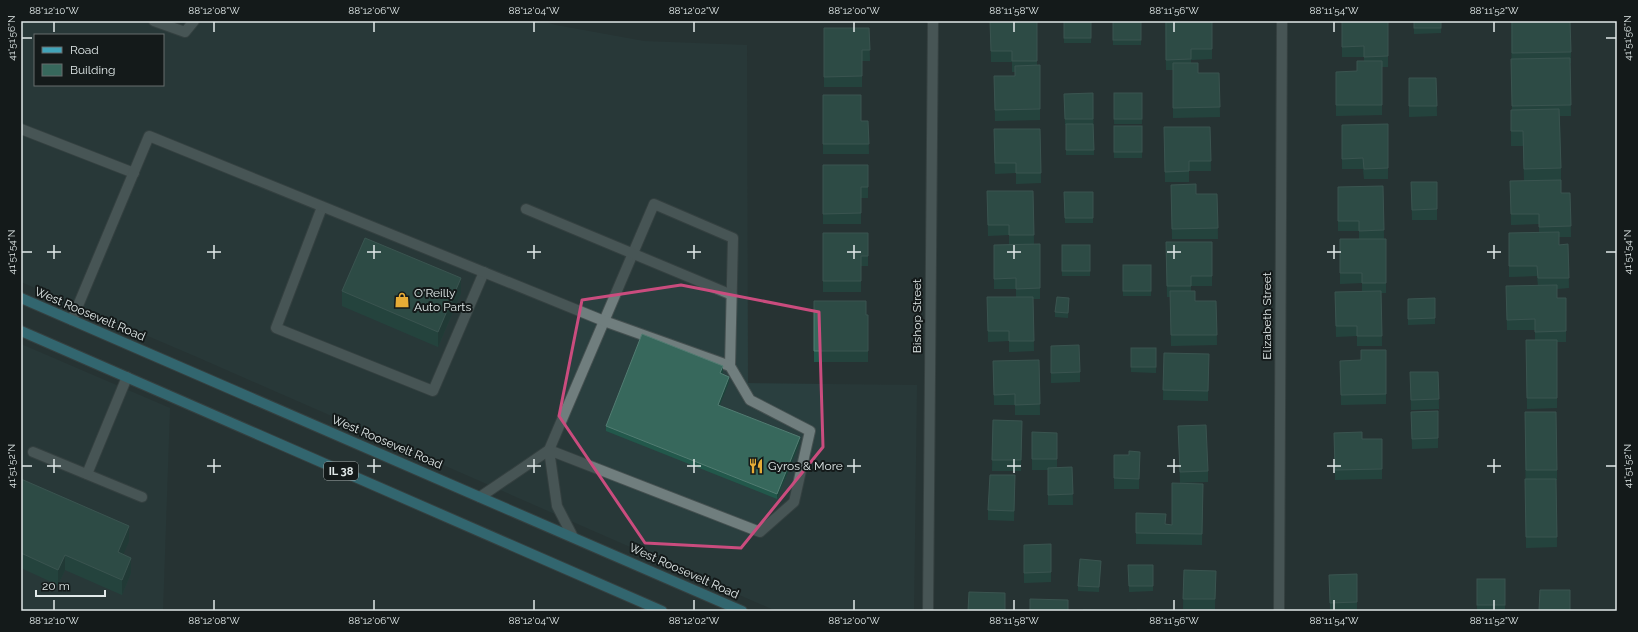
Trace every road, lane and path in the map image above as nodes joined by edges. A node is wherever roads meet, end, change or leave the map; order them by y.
1 (154, 21) edge
2 (194, 21) edge
3 (933, 21) edge
4 (1282, 21) edge
5 (21, 129) edge
6 (134, 173) junction
7 (322, 207) junction
8 (526, 209) dead end
9 (633, 254) junction
10 (484, 272) junction
11 (732, 295) junction
12 (21, 298) edge
13 (72, 320) junction
14 (604, 321) junction
15 (21, 331) edge
16 (730, 366) junction
17 (127, 377) junction
18 (549, 450) junction
19 (33, 452) dead end
20 (87, 474) junction
21 (142, 497) dead end
22 (480, 497) junction
23 (572, 537) junction
24 (662, 611) edge
25 (742, 611) edge
26 (928, 611) edge
27 (1279, 611) edge

1 - 2 street
3 - 26 street, Bishop Street
4 - 27 street, Elizabeth Street
5 - 6 street
6 - 7 street
6 - 13 street
7 - 10 street
7 - 10 street
8 - 9 street
9 - 11 street
9 - 11 street
9 - 14 street
10 - 14 street
11 - 16 street
12 - 13 main road, West Roosevelt Road / IL 38
13 - 22 main road, West Roosevelt Road / IL 38
14 - 16 street
14 - 18 street
15 - 17 main road, IL 38
16 - 18 street
17 - 20 street
17 - 24 main road, IL 38
18 - 22 street
18 - 23 street
19 - 20 street
20 - 21 street
22 - 23 main road, West Roosevelt Road / IL 38
23 - 25 main road, West Roosevelt Road / IL 38

